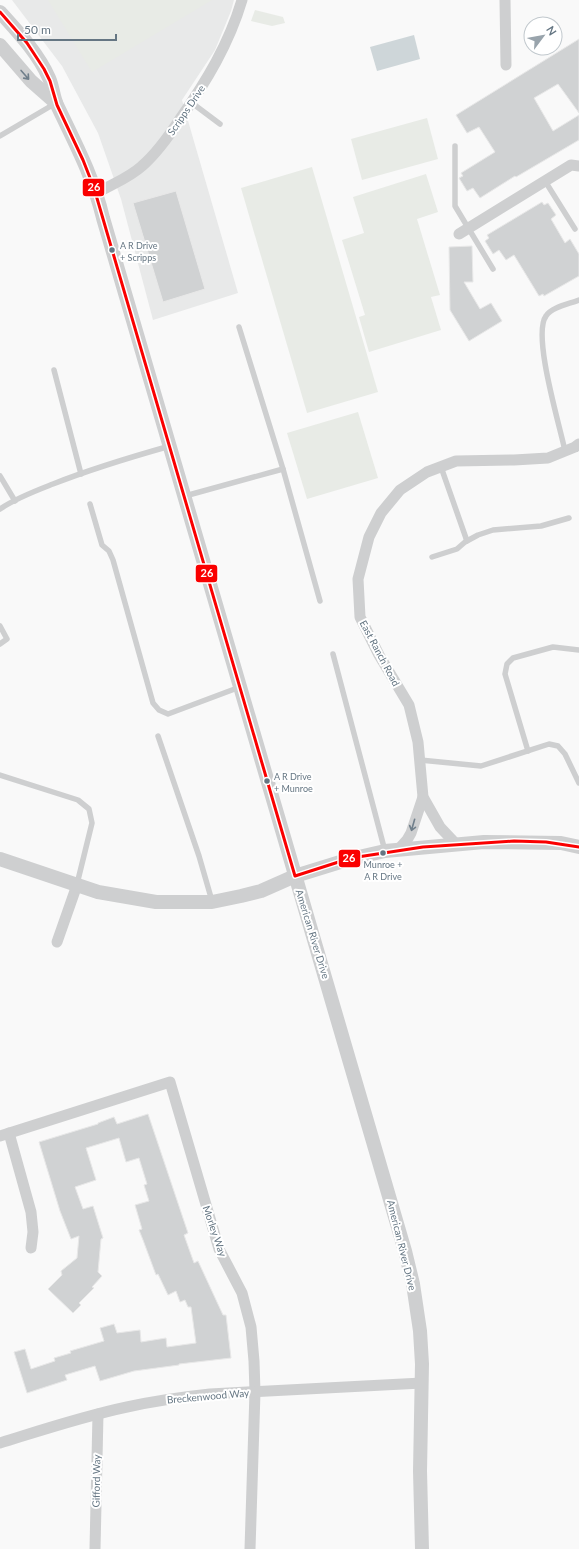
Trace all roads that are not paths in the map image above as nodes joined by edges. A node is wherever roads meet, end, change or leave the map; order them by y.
1 (242, 0) edge
2 (506, 0) edge
3 (0, 12) edge
4 (0, 45) edge
5 (506, 65) dead end
6 (56, 103) junction
7 (192, 103) junction
8 (220, 124) dead end
9 (0, 136) edge
10 (455, 146) dead end
11 (579, 166) edge
12 (545, 181) junction
13 (97, 193) junction
14 (575, 229) dead end
15 (464, 231) junction
16 (493, 269) dead end
17 (579, 300) edge
18 (239, 327) dead end
19 (54, 370) dead end
20 (579, 444) edge
21 (170, 446) junction
22 (565, 451) junction
23 (441, 467) junction
24 (283, 469) junction
25 (81, 474) junction
26 (0, 476) edge
27 (185, 496) junction
28 (15, 501) junction
29 (90, 504) dead end
30 (0, 509) edge
31 (569, 518) dead end
32 (467, 541) junction
33 (432, 557) dead end
34 (320, 601) dead end
35 (0, 626) edge
36 (0, 644) edge
37 (579, 650) edge
38 (333, 654) dead end
39 (241, 686) junction
40 (158, 736) dead end
41 (528, 751) junction
42 (420, 760) junction
43 (0, 775) edge
44 (579, 783) edge
45 (423, 797) junction
46 (456, 844) junction
47 (579, 847) edge
48 (391, 851) junction
49 (0, 859) edge
50 (295, 876) junction
51 (77, 885) junction
52 (212, 902) junction
53 (57, 942) dead end
54 (4, 1134) edge
55 (31, 1248) dead end
56 (422, 1383) junction
57 (255, 1392) junction
58 (98, 1414) junction
59 (0, 1443) edge
60 (95, 1549) edge
61 (250, 1549) edge
62 (422, 1549) edge

1 - 7 street, Scripps Drive
2 - 5 street
3 - 6 street, American River Drive
4 -> 6 street, American River Drive
6 - 9 lane
6 - 13 street, American River Drive
7 - 8 lane
7 - 13 street, Scripps Drive
10 - 15 lane
11 - 12 street
12 - 14 lane
12 - 15 street
13 - 21 street, American River Drive
15 - 16 lane
17 - 22 lane
18 - 24 lane
19 - 25 lane
20 - 22 street, East Ranch Road
21 - 25 lane
21 - 27 street, American River Drive
22 - 23 street, East Ranch Road
23 - 32 lane
23 - 42 street, East Ranch Road
24 - 27 lane
24 - 34 lane
25 - 28 lane
26 - 28 lane
27 - 39 street, American River Drive
28 - 30 lane
29 - 39 lane
31 - 32 lane
32 - 33 lane
35 - 36 lane
37 - 41 lane
38 - 48 lane
39 - 50 street, American River Drive
40 - 52 lane
41 - 42 lane
41 - 44 lane
42 - 45 street, East Ranch Road
43 - 51 lane
45 - 46 street, East Ranch Road
45 -> 48 street, East Ranch Road
46 - 47 street
46 - 48 street
48 - 50 street
49 - 51 street
50 - 52 street
50 - 56 street, American River Drive
51 - 52 street
51 - 53 street
54 - 55 street, Morley Way
54 - 57 street, Morley Way
56 - 57 street, Breckenwood Way
56 - 62 street, American River Drive
57 - 58 street, Breckenwood Way
57 - 61 street, Morley Way
58 - 59 street, Breckenwood Way
58 - 60 street, Gifford Way

